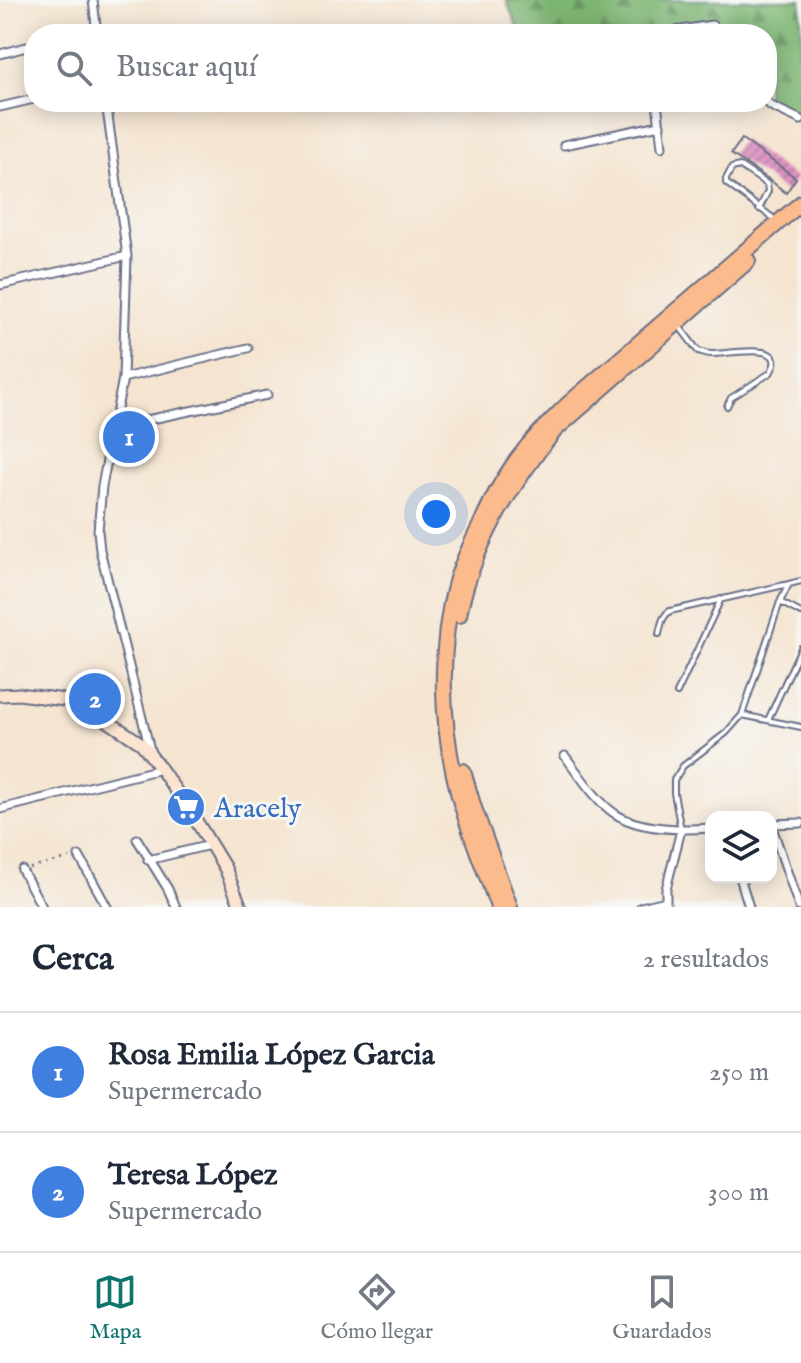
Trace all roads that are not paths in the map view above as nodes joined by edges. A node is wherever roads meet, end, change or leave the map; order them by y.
1 (93, 0) edge
2 (95, 24) edge
3 (24, 48) edge
4 (0, 54) edge
5 (24, 101) edge
6 (0, 107) edge
7 (777, 109) edge
8 (107, 112) edge
9 (658, 112) edge
10 (801, 120) edge
11 (660, 125) junction
12 (564, 145) dead end
13 (662, 147) dead end
14 (801, 203) edge
15 (759, 209) junction
16 (801, 214) edge
17 (779, 222) junction
18 (127, 256) junction
19 (0, 285) edge
20 (678, 324) junction
21 (248, 348) dead end
22 (123, 378) junction
23 (267, 395) dead end
24 (727, 406) dead end
25 (113, 427) junction
26 (801, 581) edge
27 (789, 584) junction
28 (721, 599) junction
29 (780, 602) junction
30 (801, 613) edge
31 (659, 634) dead end
32 (801, 648) edge
33 (677, 693) dead end
34 (0, 695) edge
35 (742, 715) junction
36 (768, 720) junction
37 (801, 727) edge
38 (152, 756) junction
39 (565, 756) dead end
40 (161, 769) junction
41 (0, 809) edge
42 (801, 823) edge
43 (777, 824) edge
44 (705, 828) edge
45 (681, 830) junction
46 (137, 839) dead end
47 (777, 842) edge
48 (210, 845) junction
49 (79, 856) road end
50 (148, 860) junction
51 (22, 870) road end
52 (742, 883) edge
53 (666, 904) edge
54 (42, 907) edge
55 (107, 907) edge
56 (176, 907) edge
57 (241, 907) edge
58 (498, 907) edge
59 (510, 907) edge
60 (641, 907) edge
61 (749, 907) edge
62 (799, 907) edge

1 - 2 street
3 - 4 street
5 - 6 street
7 - 10 street
8 - 18 street
9 - 11 street
11 - 12 street
11 - 13 street
14 - 17 highway
15 - 15 lane
15 - 17 lane
16 - 20 highway
17 - 58 highway
18 - 19 street
18 - 22 street
20 - 24 lane
20 - 59 highway
21 - 22 street
22 - 25 street
23 - 25 street
25 - 38 street
26 - 27 lane
27 - 28 lane
27 - 29 lane
28 - 31 lane
28 - 33 lane
29 - 30 lane
29 - 35 lane
32 - 36 lane
34 - 38 street
35 - 36 lane
35 - 45 lane
36 - 37 lane
38 - 40 street
39 - 45 street
40 - 41 street
40 - 48 street
42 - 43 street
44 - 45 street
45 - 53 street
46 - 50 street
47 - 62 street
48 - 50 street
48 - 57 street
49 - 55 street
50 - 56 street
51 - 54 street
52 - 61 street
53 - 60 street

